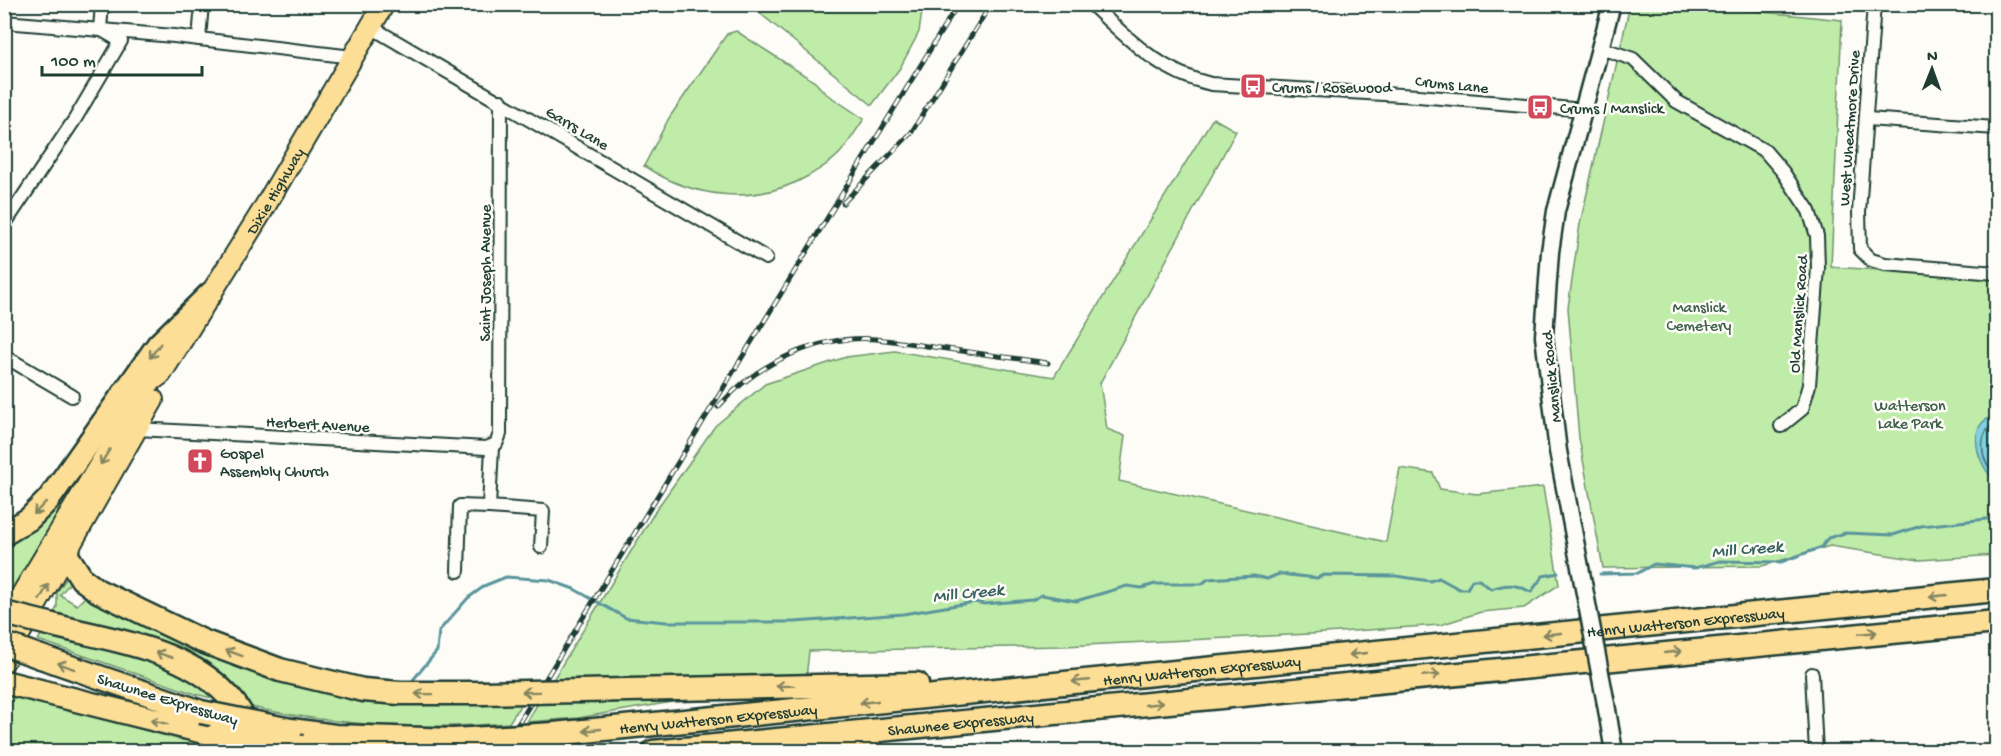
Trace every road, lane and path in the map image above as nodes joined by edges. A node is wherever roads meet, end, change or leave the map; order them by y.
1 (102, 4) edge
2 (202, 4) edge
3 (384, 4) edge
4 (1091, 4) edge
5 (1612, 4) edge
6 (1874, 4) edge
7 (4, 22) edge
8 (371, 27) junction
9 (100, 29) junction
10 (200, 39) junction
11 (1601, 48) junction
12 (353, 57) junction
13 (501, 101) junction
14 (1585, 110) junction
15 (1867, 119) junction
16 (1996, 128) edge
17 (4, 225) edge
18 (766, 258) dead end
19 (1996, 273) edge
20 (210, 294) junction
21 (4, 356) edge
22 (160, 374) junction
23 (72, 396) dead end
24 (1781, 426) dead end
25 (137, 429) junction
26 (494, 445) junction
27 (489, 507) junction
28 (4, 534) edge
29 (541, 547) dead end
30 (66, 554) junction
31 (458, 571) dead end
32 (1996, 590) edge
33 (4, 613) edge
34 (1996, 622) edge
35 (4, 624) edge
36 (4, 644) edge
37 (4, 661) edge
38 (1812, 674) dead end
39 (9, 683) edge
40 (1011, 688) junction
41 (1054, 714) junction
42 (296, 738) junction
43 (407, 740) joint
44 (263, 752) edge
45 (653, 752) edge
46 (819, 752) edge
47 (1614, 752) edge
48 (1816, 752) edge

1 - 9 street
2 - 10 street
3 - 8 main road, Dixie Highway
4 - 14 street, Crums Lane
5 - 11 main road, Manslick Road
6 - 15 street, West Wheatmore Drive
7 - 9 street
8 - 12 main road, Dixie Highway
8 - 13 street, Garrs Lane
9 - 10 street
9 - 17 street
10 - 12 street
11 - 14 main road, Manslick Road
11 - 24 street, Old Manslick Road
12 - 20 main road, Dixie Highway
13 - 18 street, Garrs Lane
13 - 26 street, Saint Joseph Avenue
14 - 47 main road, Manslick Road, bridge
15 - 16 street
15 - 19 street, West Wheatmore Drive
20 - 22 main road, Dixie Highway
20 -> 28 highway
21 - 23 street
22 - 25 main road, Dixie Highway
22 -> 35 main road, Dixie Highway
25 - 26 street, Herbert Avenue
25 - 30 main road, Dixie Highway
26 - 27 street, Saint Joseph Avenue
27 - 29 street
27 - 31 street
37 -> 30 main road, Dixie Highway
40 -> 30 highway, bridge
32 -> 40 highway, Henry Watterson Expressway
44 -> 33 highway, bridge
41 -> 34 highway, Henry Watterson Expressway
42 -> 36 highway, Shawnee Expressway, bridge
38 - 48 street
42 -> 39 highway, bridge
40 -> 43 highway, Henry Watterson Expressway, bridge
41 - 45 highway, Shawnee Expressway
41 - 46 highway
42 - 43 highway, Shawnee Expressway

